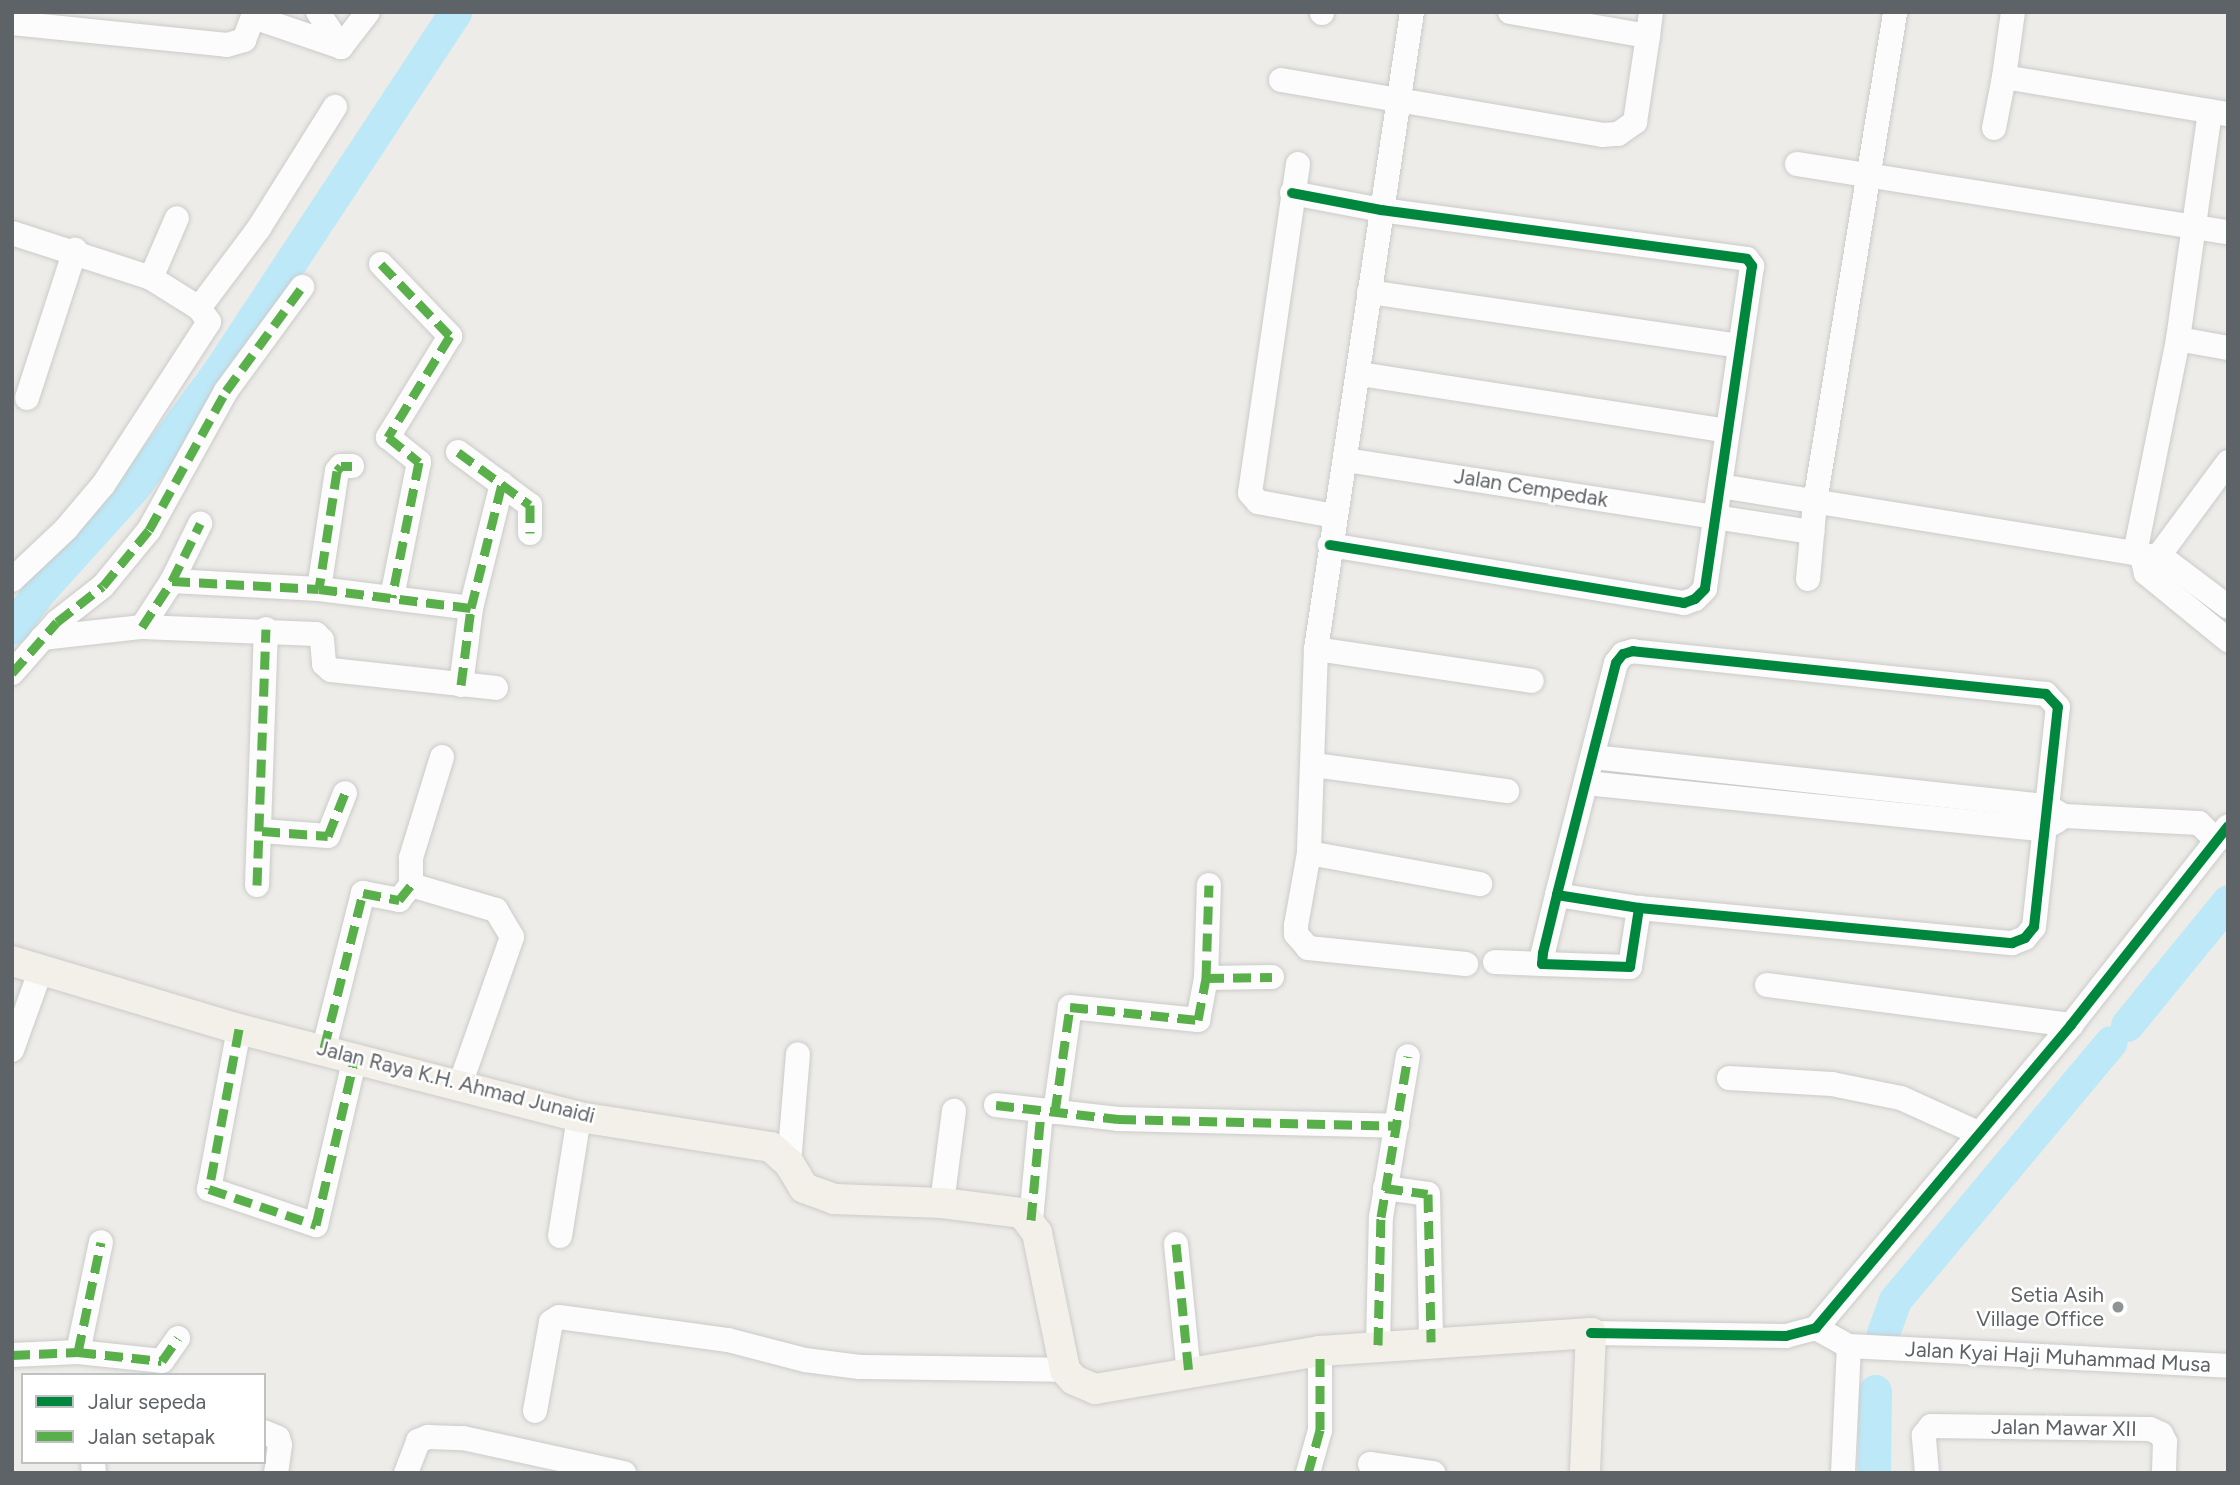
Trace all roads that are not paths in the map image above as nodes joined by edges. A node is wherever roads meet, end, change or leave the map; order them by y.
1 (318, 12) edge
2 (368, 12) edge
3 (1412, 12) edge
4 (1510, 12) edge
5 (1895, 12) edge
6 (2013, 12) edge
7 (254, 15) edge
8 (12, 23) edge
9 (1650, 24) edge
10 (341, 47) junction
11 (2004, 76) junction
12 (1281, 80) dead end
13 (1398, 101) junction
14 (335, 107) dead end
15 (2219, 113) edge
16 (1994, 128) dead end
17 (1298, 164) dead end
18 (1797, 164) dead end
19 (1871, 179) junction
20 (1292, 193) junction
21 (1381, 210) junction
22 (177, 218) dead end
23 (2195, 226) junction
24 (2228, 232) edge
25 (12, 233) edge
26 (75, 250) junction
27 (381, 264) dead end
28 (151, 278) junction
29 (302, 288) dead end
30 (1369, 292) junction
31 (199, 308) junction
32 (2178, 339) junction
33 (1739, 346) junction
34 (2228, 348) edge
35 (1360, 374) junction
36 (27, 398) dead end
37 (1727, 431) junction
38 (458, 452) dead end
39 (1346, 460) junction
40 (2228, 462) edge
41 (352, 466) dead end
42 (502, 484) junction
43 (1720, 486) junction
44 (1815, 502) junction
45 (1334, 516) junction
46 (1717, 516) junction
47 (200, 524) dead end
48 (1812, 532) junction
49 (530, 533) dead end
50 (1330, 545) junction
51 (2146, 559) junction
52 (1808, 579) dead end
53 (12, 580) edge
54 (172, 581) junction
55 (319, 589) junction
56 (392, 597) junction
57 (2228, 607) edge
58 (471, 608) junction
59 (142, 627) junction
60 (266, 629) junction
61 (2224, 631) edge
62 (24, 643) edge
63 (1316, 649) junction
64 (12, 673) edge
65 (1532, 681) dead end
66 (461, 685) junction
67 (496, 688) dead end
68 (442, 757) dead end
69 (1592, 757) junction
70 (1314, 765) junction
71 (1586, 783) junction
72 (1507, 791) dead end
73 (345, 793) dead end
74 (1812, 793) junction
75 (2051, 817) junction
76 (262, 831) junction
77 (2222, 833) edge
78 (1309, 853) junction
79 (1480, 884) dead end
80 (257, 885) dead end
81 (411, 885) junction
82 (1209, 885) dead end
83 (1558, 895) junction
84 (1639, 908) junction
85 (12, 961) edge
86 (1495, 962) dead end
87 (1466, 964) dead end
88 (1542, 964) junction
89 (40, 972) junction
90 (1272, 977) dead end
91 (1206, 978) junction
92 (1767, 985) dead end
93 (2071, 1026) junction
94 (239, 1029) junction
95 (324, 1048) junction
96 (12, 1050) edge
97 (798, 1054) dead end
98 (1408, 1056) dead end
99 (355, 1057) junction
100 (463, 1076) dead end
101 (1728, 1078) dead end
102 (996, 1105) dead end
103 (954, 1111) dead end
104 (1048, 1112) junction
105 (579, 1117) junction
106 (1397, 1126) junction
107 (1978, 1133) junction
108 (789, 1163) junction
109 (1385, 1188) junction
110 (942, 1203) junction
111 (1031, 1220) junction
112 (559, 1236) dead end
113 (101, 1242) dead end
114 (1176, 1244) dead end
115 (1816, 1328) junction
116 (1591, 1333) junction
117 (178, 1338) dead end
118 (1431, 1342) junction
119 (1378, 1345) junction
120 (1867, 1347) junction
121 (1320, 1351) junction
122 (78, 1352) junction
123 (12, 1355) edge
124 (2228, 1366) edge
125 (1065, 1370) junction
126 (1189, 1375) junction
127 (535, 1411) dead end
128 (266, 1433) edge
129 (1370, 1464) dead end
130 (276, 1473) edge
131 (406, 1473) edge
132 (624, 1473) edge
133 (1308, 1473) edge
134 (1433, 1473) edge
135 (1585, 1473) edge
136 (1843, 1473) edge
137 (1927, 1473) edge
138 (2164, 1473) edge

1 - 10 street
2 - 10 street
3 - 13 street
4 - 9 street
5 - 19 street
6 - 11 street
7 - 8 street
7 - 10 street
9 - 13 street
11 - 15 street
11 - 16 street
12 - 13 street
13 - 21 street
14 - 31 street
15 - 23 street
17 - 20 street
18 - 19 street
19 - 23 street
19 - 44 street
20 - 21 street
20 - 45 street
21 - 30 street
21 - 33 street
22 - 28 street
23 - 24 street
23 - 32 street
25 - 26 street
26 - 28 street
26 - 36 street
27 - 56 street
28 - 31 street
29 - 62 street
30 - 33 street
30 - 35 street
31 - 53 street
32 - 34 street
32 - 51 street
33 - 37 street
35 - 37 street
35 - 39 street
37 - 43 street
38 - 42 street
39 - 45 street
39 - 46 street, Jalan Cempedak
40 - 51 street
41 - 55 street
42 - 49 street
42 - 58 street
43 - 44 street
43 - 46 street
44 - 48 street
44 - 51 street
45 - 50 street
46 - 48 street, Jalan Cempedak
46 - 50 street
47 - 54 street
48 - 52 street
50 - 63 street
51 - 57 street
51 - 61 street
54 - 55 street
54 - 59 street
55 - 56 street
56 - 58 street
58 - 66 street
59 - 60 street
59 - 62 street
60 - 66 street
60 - 76 street
62 - 64 street
63 - 65 street
63 - 70 street
66 - 67 street
68 - 81 street
69 - 71 street
69 - 74 street
69 - 75 street
70 - 72 street
70 - 78 street
71 - 74 street
71 - 83 street
73 - 76 street
74 - 75 street
75 - 77 street
75 - 84 street
76 - 80 street
77 - 93 street
78 - 79 street
78 - 87 street
81 - 95 street
81 - 100 street
82 - 91 street
83 - 84 street
83 - 88 street
84 - 88 street
85 - 89 main road, Jalan Raya K.H. Ahmad Junaidi
86 - 88 street
89 - 94 main road, Jalan Raya K.H. Ahmad Junaidi
89 - 96 street
90 - 91 street
91 - 104 street
92 - 93 street
93 - 107 street
94 - 95 main road, Jalan Raya K.H. Ahmad Junaidi
94 - 99 street
95 - 99 main road, Jalan Raya K.H. Ahmad Junaidi
97 - 108 street
98 - 106 street
99 - 105 main road, Jalan Raya K.H. Ahmad Junaidi
101 - 107 street
102 - 104 street
103 - 110 street
104 - 106 street
104 - 111 street
105 - 108 main road, Jalan Raya K.H. Ahmad Junaidi
105 - 112 street
106 - 109 street
107 - 115 street
108 - 110 main road, Jalan Raya K.H. Ahmad Junaidi
109 - 118 street
109 - 119 street
110 - 111 main road, Jalan Raya K.H. Ahmad Junaidi
111 - 125 main road
113 - 122 street
114 - 126 street
115 - 116 street
115 - 120 street
116 - 118 main road
116 - 135 main road
117 - 122 street
118 - 119 main road
119 - 121 main road
120 - 124 street, Jalan Kyai Haji Muhammad Musa
120 - 136 street
121 - 126 main road
121 - 133 street
122 - 123 street
125 - 126 main road
125 - 127 street
128 - 130 street
129 - 134 street
131 - 132 street
137 - 138 street, Jalan Mawar XII

